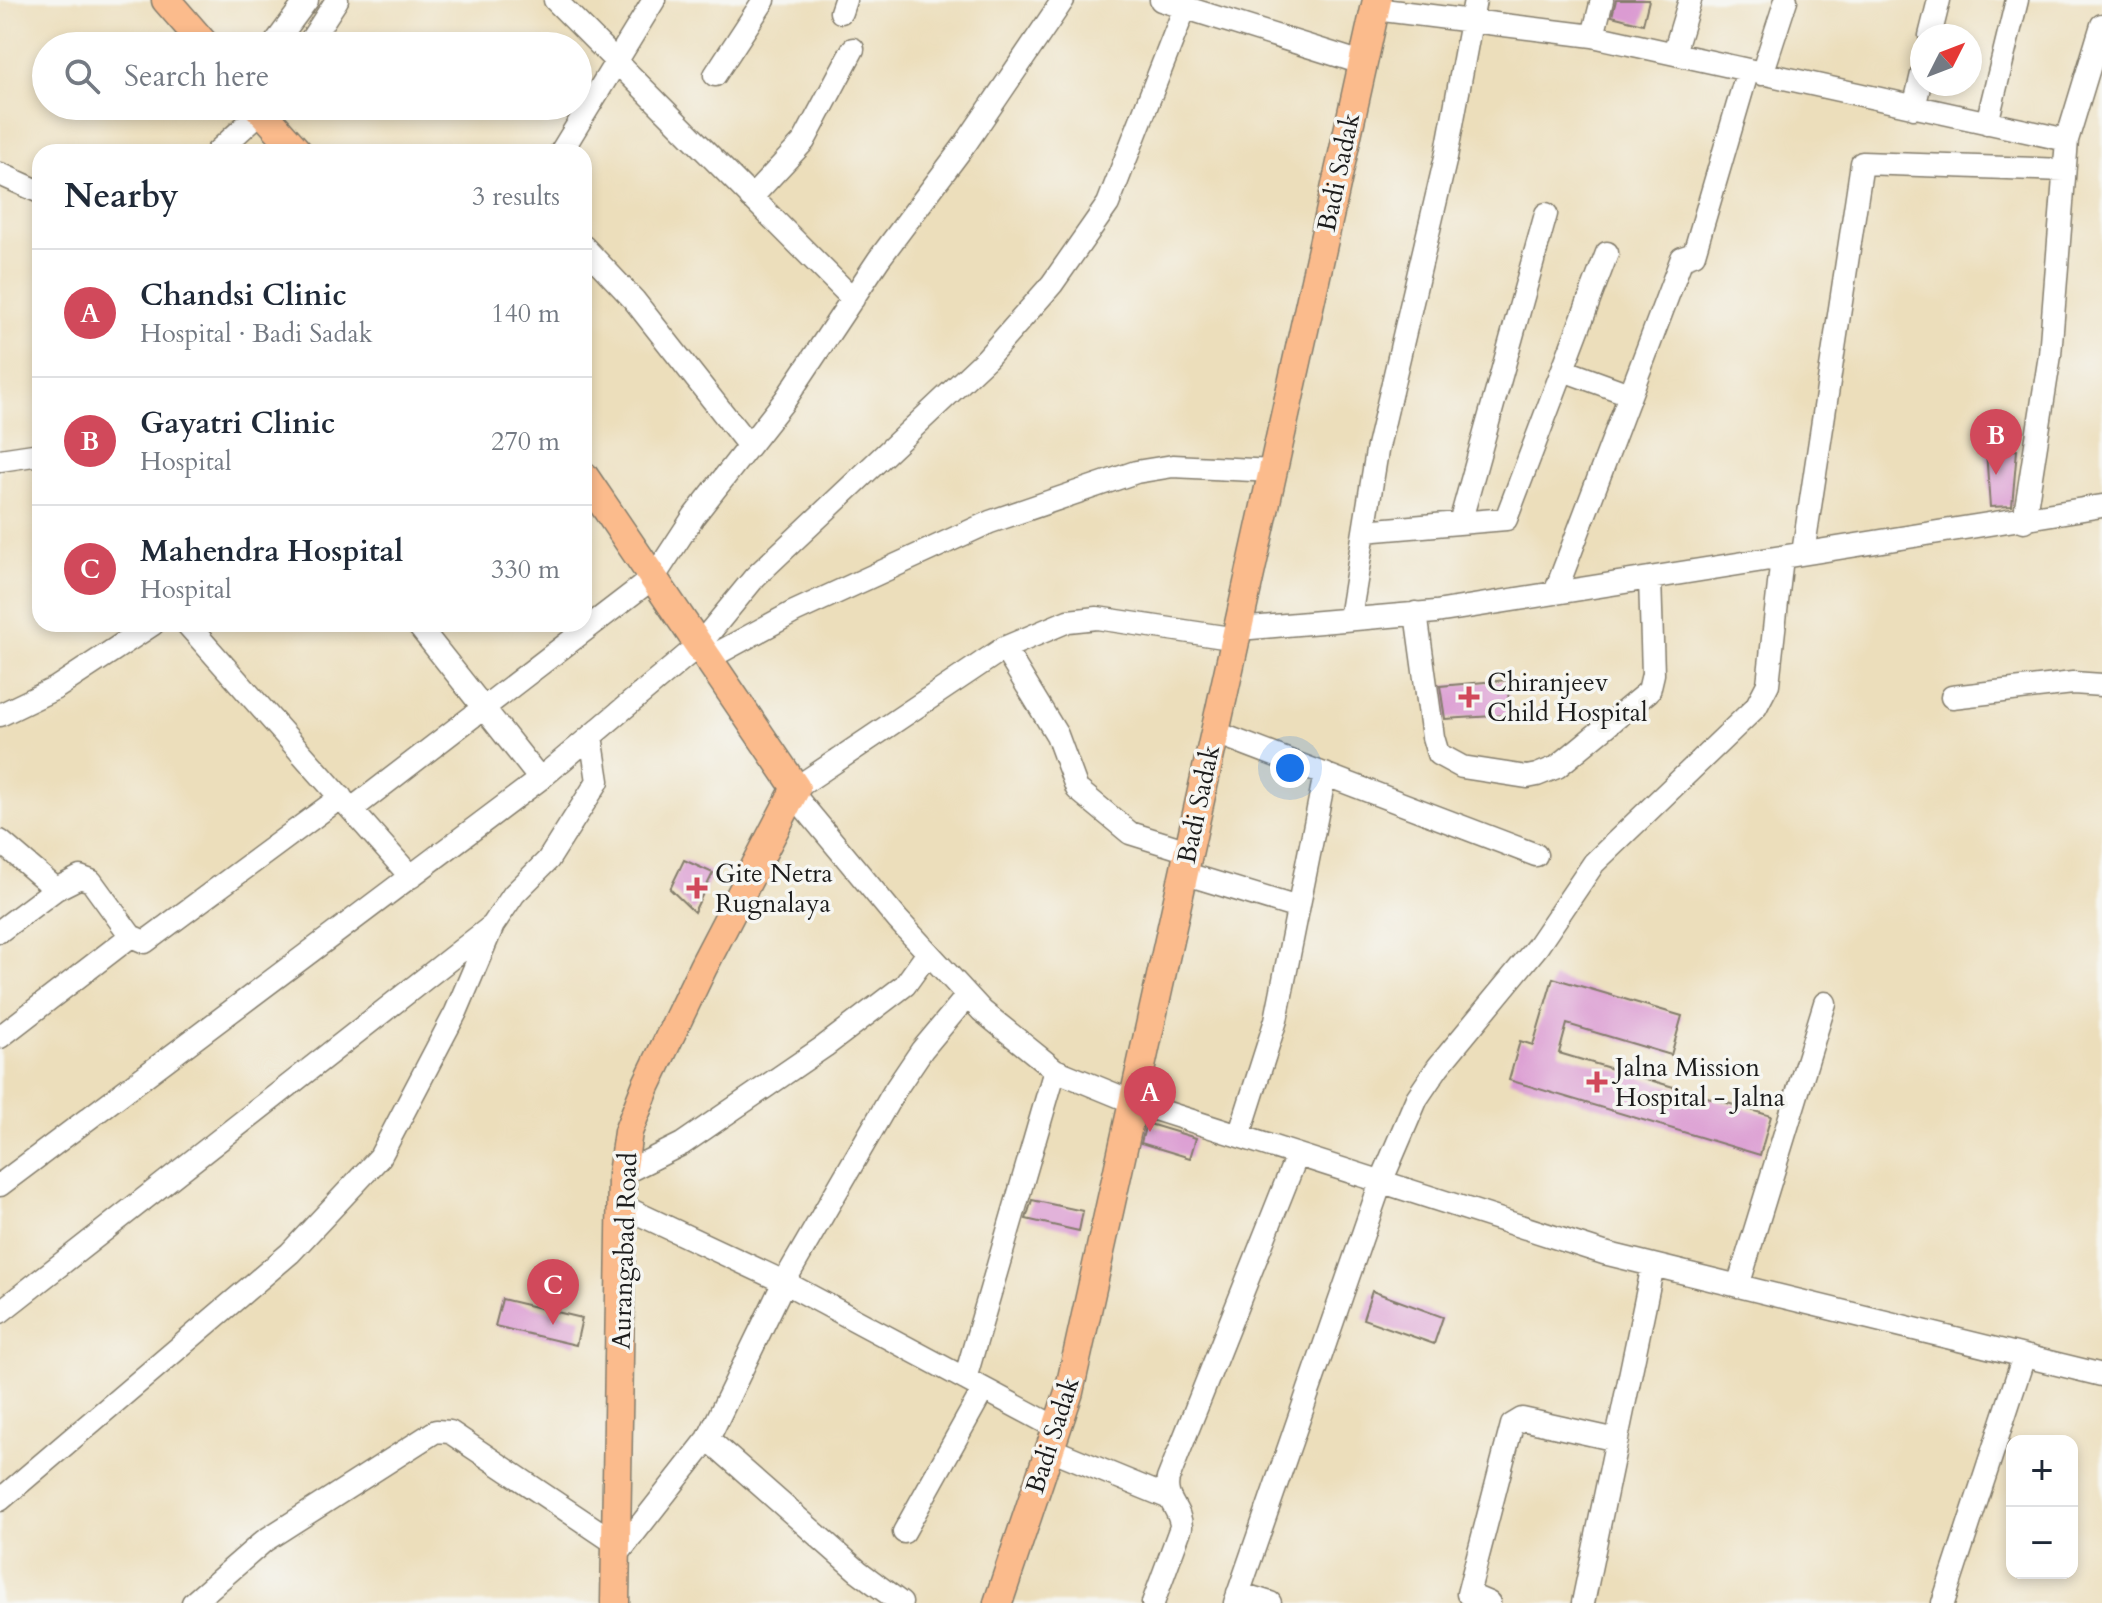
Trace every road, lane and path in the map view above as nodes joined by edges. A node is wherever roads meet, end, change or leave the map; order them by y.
1 (166, 0) edge
2 (307, 0) edge
3 (337, 0) edge
4 (555, 0) edge
5 (654, 0) edge
6 (764, 0) edge
7 (1063, 0) edge
8 (1161, 0) edge
9 (1602, 0) edge
10 (1690, 0) edge
11 (1786, 0) edge
12 (1939, 0) edge
13 (2017, 0) edge
14 (1376, 5) edge
15 (1184, 10) junction
16 (1472, 10) edge
17 (1933, 24) edge
18 (2102, 25) edge
19 (194, 32) edge
20 (283, 32) edge
21 (316, 32) edge
22 (585, 32) edge
23 (1593, 36) junction
24 (592, 39) edge
25 (853, 49) dead end
26 (1674, 53) junction
27 (615, 63) junction
28 (1362, 63) junction
29 (1755, 72) junction
30 (715, 75) dead end
31 (1917, 96) edge
32 (592, 101) edge
33 (1914, 108) junction
34 (250, 120) edge
35 (271, 120) edge
36 (580, 120) edge
37 (1987, 123) junction
38 (2067, 140) junction
39 (225, 144) edge
40 (289, 144) edge
41 (566, 144) edge
42 (2064, 170) junction
43 (0, 174) edge
44 (32, 188) edge
45 (751, 198) junction
46 (1546, 214) dead end
47 (1607, 253) dead end
48 (592, 255) edge
49 (853, 299) junction
50 (1563, 370) junction
51 (1629, 394) junction
52 (749, 446) junction
53 (32, 455) edge
54 (0, 460) edge
55 (1273, 471) junction
56 (592, 488) edge
57 (2102, 506) edge
58 (2024, 521) junction
59 (1460, 523) junction
60 (1364, 531) junction
61 (1792, 555) junction
62 (654, 577) junction
63 (1650, 578) junction
64 (1555, 593) junction
65 (1416, 613) junction
66 (1350, 618) junction
67 (592, 625) edge
68 (141, 632) edge
69 (194, 632) edge
70 (423, 632) edge
71 (583, 632) edge
72 (1238, 634) junction
73 (1004, 648) junction
74 (705, 651) junction
75 (2102, 685) edge
76 (1952, 697) dead end
77 (484, 709) junction
78 (0, 715) edge
79 (1214, 732) junction
80 (591, 736) junction
81 (1325, 774) junction
82 (540, 779) junction
83 (795, 792) junction
84 (346, 803) junction
85 (0, 841) edge
86 (1536, 855) dead end
87 (1185, 862) junction
88 (411, 877) junction
89 (56, 889) junction
90 (1298, 908) junction
91 (493, 925) junction
92 (0, 931) edge
93 (131, 936) junction
94 (928, 953) junction
95 (967, 996) junction
96 (1825, 1003) dead end
97 (0, 1037) edge
98 (1055, 1070) junction
99 (1133, 1102) junction
100 (1239, 1136) junction
101 (1297, 1155) junction
102 (622, 1174) junction
103 (1381, 1182) junction
104 (0, 1185) edge
105 (622, 1206) junction
106 (1653, 1265) junction
107 (784, 1282) junction
108 (1738, 1286) junction
109 (0, 1312) edge
110 (2024, 1356) junction
111 (2102, 1375) edge
112 (974, 1384) junction
113 (1052, 1438) junction
114 (708, 1439) junction
115 (1617, 1440) junction
116 (1167, 1497) junction
117 (0, 1500) edge
118 (904, 1532) dead end
119 (617, 1550) junction
120 (1236, 1598) edge
121 (193, 1603) edge
122 (615, 1603) edge
123 (901, 1603) edge
124 (998, 1603) edge
125 (1153, 1603) edge
126 (1270, 1603) edge
127 (1489, 1603) edge
128 (1583, 1603) edge
129 (1943, 1603) edge

1 - 19 main road
2 - 20 street
3 - 21 street
4 - 22 street
5 - 27 street
6 - 30 street
7 - 49 street
8 - 15 street
9 - 23 street
10 - 26 street
11 - 29 street
12 - 17 street
13 - 37 street
14 - 16 street
14 - 28 main road, Badi Sadak
15 - 28 street
15 - 74 street
16 - 23 street
16 - 60 street
18 - 38 street
23 - 26 street
24 - 27 street
25 - 45 street
26 - 29 street
27 - 32 street
27 - 45 street
28 - 55 main road, Badi Sadak
29 - 33 street
29 - 51 street
31 - 33 street
33 - 37 street
34 - 39 street
35 - 40 main road
36 - 41 street
37 - 38 street
38 - 42 street
42 - 58 street
42 - 61 street
43 - 44 street
45 - 49 street
46 - 59 street
47 - 50 street
48 - 52 street
49 - 52 street
50 - 51 street
50 - 59 street
51 - 64 street
52 - 62 street
53 - 54 street
55 - 72 main road, Badi Sadak
55 - 74 street
56 - 62 main road
57 - 58 street
58 - 61 street
59 - 60 street
60 - 66 street
61 - 63 street
61 - 103 street
62 - 67 street
62 - 74 main road
63 - 64 street
63 - 65 street
64 - 65 street
65 - 66 street
66 - 72 street
68 - 78 street
69 - 84 street
70 - 77 street
71 - 77 street
72 - 73 street
72 - 79 main road, Badi Sadak
73 - 83 street
73 - 87 street
74 - 80 street
74 - 83 main road
75 - 76 street
77 - 82 street
77 - 84 street
79 - 81 street
79 - 87 main road, Badi Sadak
80 - 82 street
80 - 91 street
81 - 86 street
81 - 90 street
82 - 88 street
83 - 94 street
83 - 102 main road, Aurangabad Road
84 - 88 street
84 - 93 street
85 - 89 street
87 - 90 street
87 - 99 main road, Badi Sadak
88 - 104 street
89 - 92 street
89 - 93 street
90 - 100 street
91 - 109 street
91 - 117 street
93 - 97 street
94 - 95 street
94 - 102 street
95 - 98 street
95 - 107 street
96 - 108 street
98 - 99 street
98 - 112 street
99 - 100 street
99 - 113 main road, Badi Sadak
100 - 101 street
101 - 103 street
101 - 116 street
102 - 105 main road, Aurangabad Road
103 - 106 street
103 - 120 street
105 - 107 street
105 - 119 main road, Aurangabad Road
106 - 108 street
106 - 115 street
107 - 112 street
107 - 114 street
108 - 110 street
110 - 111 street
110 - 129 street
112 - 113 street
112 - 118 street
113 - 116 street
113 - 124 main road, Badi Sadak
114 - 119 street
114 - 123 street
115 - 127 street
115 - 128 street
116 - 125 street
119 - 121 street
119 - 122 main road, Aurangabad Road
120 - 126 street

